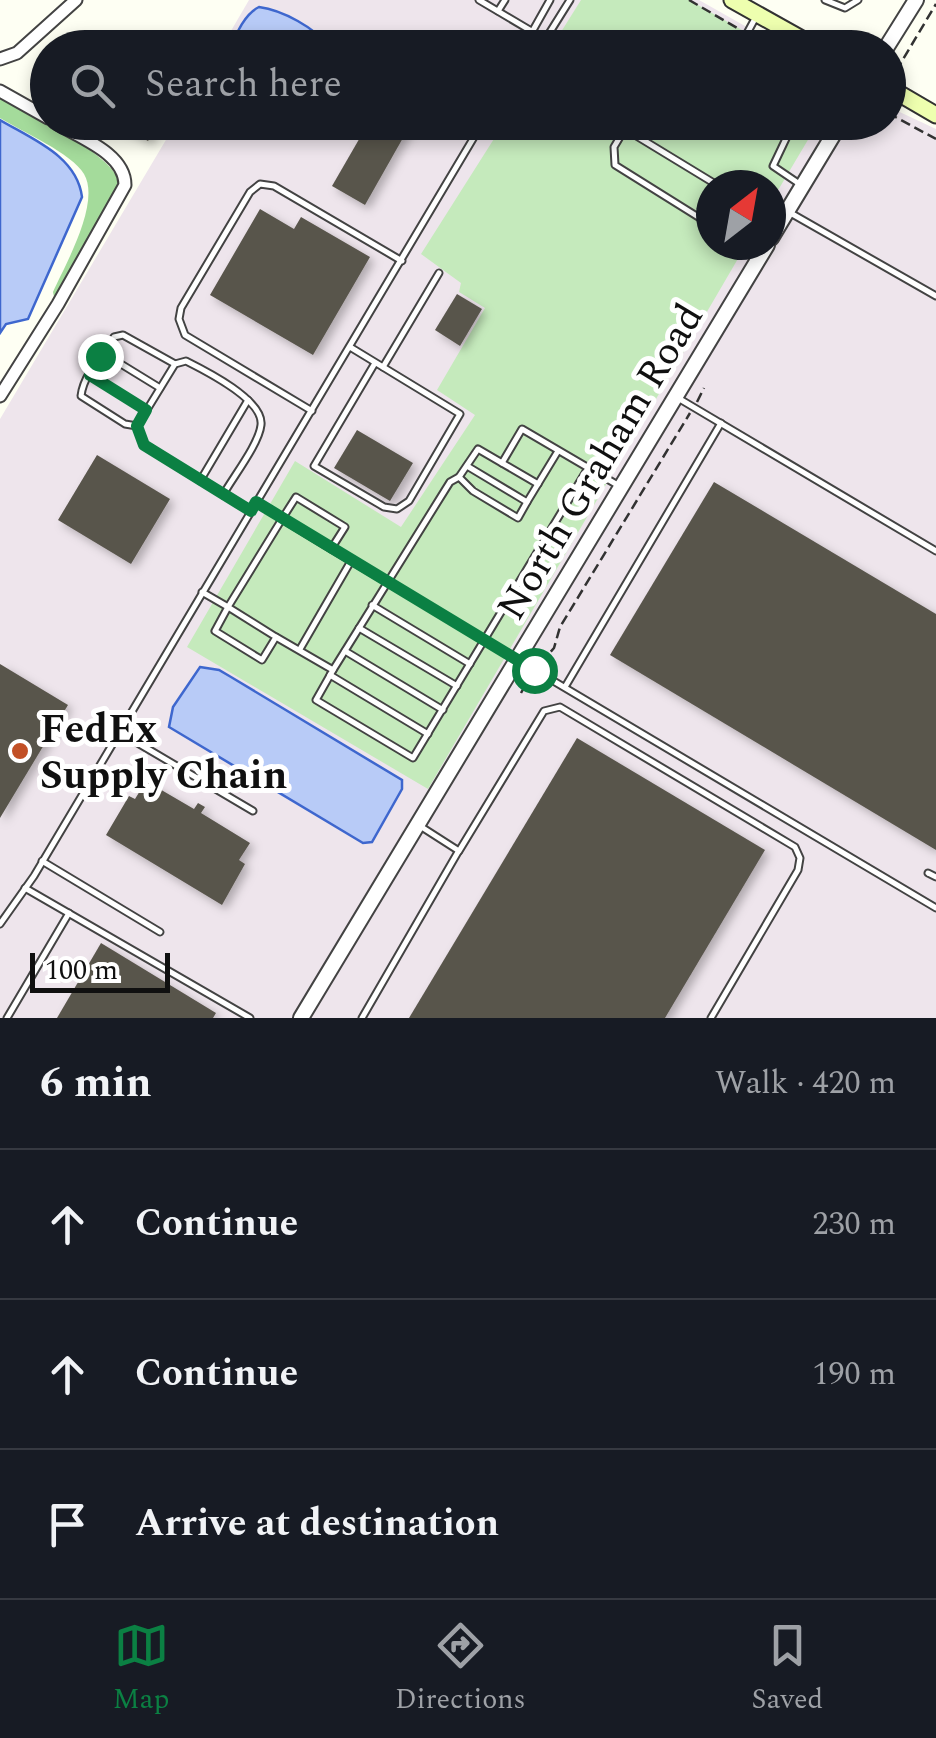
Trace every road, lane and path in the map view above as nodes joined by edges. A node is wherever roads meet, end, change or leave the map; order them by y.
1 (76, 0) edge
2 (479, 0) edge
3 (504, 0) edge
4 (550, 0) edge
5 (570, 0) edge
6 (689, 0) edge
7 (732, 0) edge
8 (824, 0) edge
9 (858, 0) edge
10 (916, 0) edge
11 (835, 2) edge
12 (936, 4) edge
13 (498, 11) junction
14 (758, 14) junction
15 (43, 30) edge
16 (530, 30) edge
17 (533, 30) edge
18 (552, 30) edge
19 (740, 30) edge
20 (749, 30) edge
21 (786, 30) edge
22 (897, 30) edge
23 (30, 41) edge
24 (906, 55) edge
25 (0, 59) edge
26 (906, 90) edge
27 (0, 91) edge
28 (30, 108) edge
29 (936, 114) edge
30 (906, 123) edge
31 (936, 139) edge
32 (84, 140) edge
33 (474, 140) edge
34 (618, 140) edge
35 (648, 140) edge
36 (784, 140) edge
37 (830, 140) edge
38 (696, 171) edge
39 (802, 186) junction
40 (787, 211) joint
41 (696, 216) edge
42 (402, 260) junction
43 (758, 260) edge
44 (438, 273) dead end
45 (936, 296) edge
46 (350, 347) junction
47 (103, 352) junction
48 (375, 362) junction
49 (175, 364) junction
50 (383, 367) junction
51 (90, 375) junction
52 (160, 388) junction
53 (704, 388) dead end
54 (0, 396) edge
55 (676, 396) junction
56 (248, 400) junction
57 (694, 407) junction
58 (146, 410) junction
59 (312, 411) junction
60 (721, 423) junction
61 (137, 426) junction
62 (558, 450) junction
63 (502, 463) junction
64 (467, 466) junction
65 (588, 468) junction
66 (459, 477) junction
67 (200, 481) junction
68 (538, 484) junction
69 (621, 487) junction
70 (223, 494) junction
71 (256, 502) junction
72 (527, 502) junction
73 (251, 511) junction
74 (282, 519) junction
75 (331, 549) junction
76 (936, 552) edge
77 (352, 561) junction
78 (386, 582) junction
79 (202, 592) junction
80 (372, 605) junction
81 (228, 608) junction
82 (358, 628) junction
83 (276, 637) junction
84 (484, 640) junction
85 (299, 650) junction
86 (344, 651) junction
87 (517, 660) junction
88 (470, 664) junction
89 (534, 670) junction
90 (332, 672) junction
91 (457, 686) junction
92 (564, 688) junction
93 (521, 693) dead end
94 (443, 710) junction
95 (118, 732) junction
96 (428, 734) junction
97 (254, 811) dead end
98 (418, 824) junction
99 (459, 851) junction
100 (42, 862) junction
101 (928, 873) dead end
102 (936, 878) edge
103 (25, 888) junction
104 (936, 908) edge
105 (69, 913) junction
106 (0, 924) edge
107 (160, 932) dead end
108 (238, 1015) edge
109 (6, 1018) edge
110 (250, 1018) edge
111 (301, 1018) edge
112 (362, 1018) edge
113 (711, 1018) edge

1 - 15 street
2 - 13 lane
3 - 13 lane
4 - 17 lane
5 - 18 lane
6 - 19 path
7 - 14 main road
8 - 11 lane
9 - 11 lane
10 - 22 street
12 - 24 path
13 - 16 lane
14 - 20 lane
14 - 21 main road
23 - 25 street
26 - 29 main road
27 - 28 street
30 - 31 path
32 - 54 street
33 - 42 lane
34 - 41 lane
35 - 38 lane
36 - 39 lane
37 - 39 street
39 - 40 street
40 - 45 lane
42 - 46 lane
42 - 59 lane
43 - 55 street, North Graham Road
44 - 50 lane
46 - 48 lane
46 - 59 lane
47 - 49 lane
47 - 51 lane
47 - 52 lane
48 - 50 lane
48 - 50 lane
49 - 52 lane
49 - 56 lane
51 - 58 lane
51 - 61 lane
52 - 58 lane
53 - 57 path
55 - 57 lane
55 - 69 street, North Graham Road
56 - 67 lane
56 - 70 lane
57 - 60 lane
57 - 89 path
58 - 61 lane
59 - 71 lane
60 - 76 lane
60 - 92 lane
61 - 67 lane
62 - 63 lane
62 - 65 lane
62 - 68 lane
63 - 64 lane
63 - 68 lane
64 - 66 lane
64 - 72 lane
65 - 69 lane
65 - 84 lane
66 - 72 lane
66 - 78 lane
67 - 70 lane
68 - 72 lane
69 - 87 street, North Graham Road
70 - 73 lane
71 - 73 lane
71 - 74 lane
73 - 79 lane
74 - 75 lane
74 - 75 lane
74 - 81 lane
75 - 77 lane
77 - 78 lane
77 - 85 lane
78 - 80 lane
78 - 84 lane
79 - 81 lane
79 - 95 lane
80 - 82 lane
80 - 88 lane
81 - 83 lane
81 - 83 lane
82 - 86 lane
82 - 91 lane
83 - 85 lane
84 - 87 lane
84 - 88 lane
85 - 90 lane
86 - 90 lane
86 - 94 lane
87 - 89 lane
87 - 98 street, North Graham Road
88 - 91 lane
89 - 92 lane
89 - 93 path
90 - 96 lane
90 - 96 lane
91 - 94 lane
92 - 104 lane
94 - 96 lane
95 - 97 lane
95 - 100 lane
98 - 99 lane
98 - 111 street, North Graham Road
99 - 112 lane
99 - 113 lane
100 - 103 lane
100 - 107 lane
101 - 102 lane
103 - 105 lane
103 - 106 lane
105 - 108 lane
105 - 109 lane
108 - 110 lane

